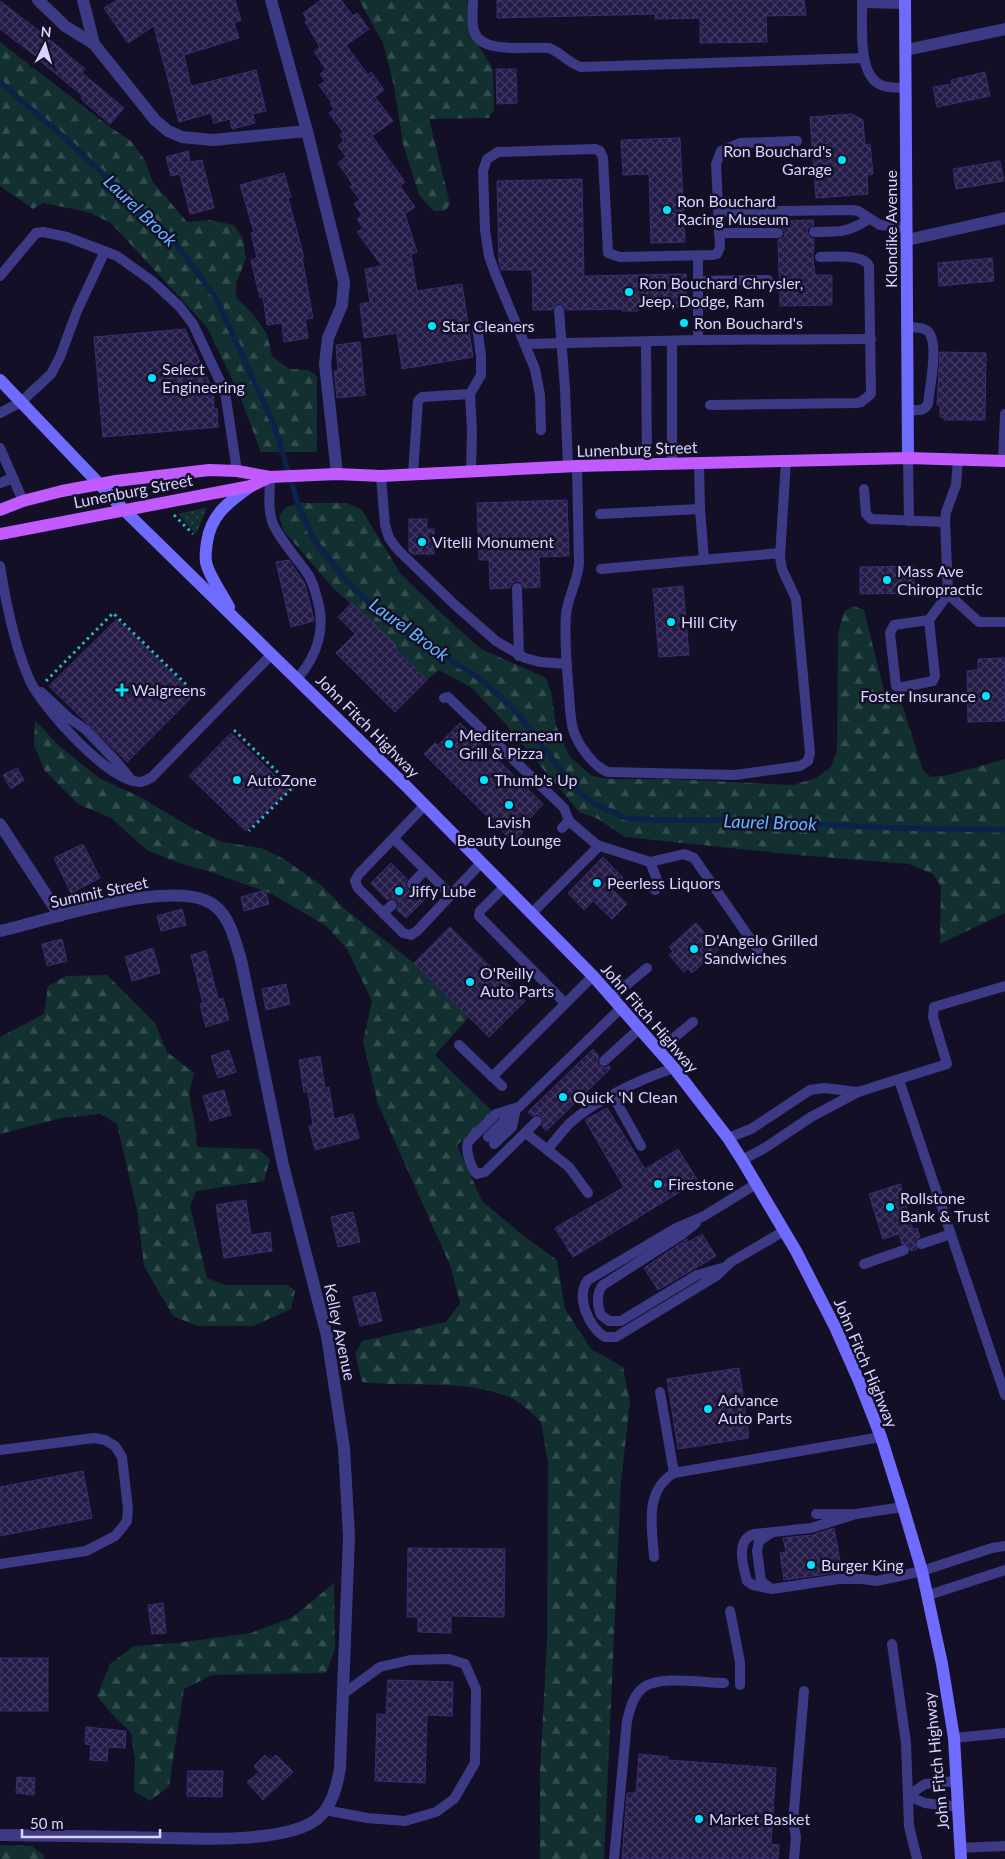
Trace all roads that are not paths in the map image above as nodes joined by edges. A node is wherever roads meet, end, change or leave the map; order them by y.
1 (38, 0) edge
2 (82, 0) edge
3 (271, 0) edge
4 (473, 0) edge
5 (862, 2) edge
6 (905, 2) edge
7 (1005, 29) edge
8 (94, 44) junction
9 (906, 50) junction
10 (864, 58) junction
11 (906, 88) junction
12 (307, 131) junction
13 (797, 141) dead end
14 (718, 212) junction
15 (1005, 218) edge
16 (870, 219) junction
17 (778, 232) dead end
18 (814, 232) dead end
19 (719, 233) junction
20 (907, 234) junction
21 (106, 252) junction
22 (698, 256) junction
23 (820, 257) dead end
24 (0, 276) edge
25 (768, 280) dead end
26 (698, 281) junction
27 (560, 310) dead end
28 (906, 327) junction
29 (477, 328) dead end
30 (871, 339) junction
31 (698, 340) junction
32 (672, 341) junction
33 (646, 342) junction
34 (525, 344) junction
35 (561, 344) junction
36 (0, 380) edge
37 (470, 394) junction
38 (21, 402) junction
39 (710, 405) dead end
40 (908, 410) junction
41 (0, 413) edge
42 (1005, 414) edge
43 (541, 430) dead end
44 (0, 448) edge
45 (908, 458) junction
46 (958, 460) junction
47 (786, 461) junction
48 (1004, 461) edge
49 (699, 463) junction
50 (647, 464) junction
51 (672, 464) junction
52 (4, 466) edge
53 (572, 467) junction
54 (236, 471) junction
55 (471, 471) junction
56 (337, 474) junction
57 (412, 474) junction
58 (381, 476) junction
59 (270, 477) junction
60 (13, 478) junction
61 (0, 483) edge
62 (100, 484) junction
63 (251, 486) junction
64 (864, 489) dead end
65 (23, 502) junction
66 (700, 509) junction
67 (0, 510) edge
68 (124, 510) junction
69 (600, 514) dead end
70 (909, 521) junction
71 (945, 522) junction
72 (0, 534) edge
73 (780, 553) junction
74 (704, 560) junction
75 (0, 566) edge
76 (601, 569) dead end
77 (517, 588) dead end
78 (948, 594) junction
79 (235, 618) junction
80 (929, 620) junction
81 (1005, 622) edge
82 (272, 654) junction
83 (520, 656) junction
84 (566, 664) junction
85 (297, 678) junction
86 (444, 698) dead end
87 (425, 806) junction
88 (0, 824) edge
89 (394, 838) junction
90 (599, 846) junction
91 (650, 862) junction
92 (481, 863) junction
93 (425, 870) junction
94 (412, 884) dead end
95 (504, 887) junction
96 (655, 890) dead end
97 (451, 895) junction
98 (206, 900) joint
99 (392, 904) dead end
100 (383, 913) junction
101 (531, 914) junction
102 (60, 916) junction
103 (0, 931) edge
104 (758, 950) dead end
105 (647, 968) dead end
106 (593, 976) junction
107 (1005, 986) edge
108 (612, 997) junction
109 (565, 1003) junction
110 (622, 1007) junction
111 (693, 1022) dead end
112 (640, 1028) junction
113 (459, 1045) dead end
114 (659, 1050) junction
115 (604, 1060) dead end
116 (674, 1068) junction
117 (492, 1077) junction
118 (899, 1080) junction
119 (502, 1086) dead end
120 (858, 1092) junction
121 (613, 1096) junction
122 (516, 1109) junction
123 (537, 1122) dead end
124 (526, 1133) junction
125 (488, 1137) junction
126 (728, 1138) junction
127 (641, 1146) dead end
128 (547, 1150) junction
129 (503, 1155) junction
130 (742, 1160) junction
131 (756, 1184) junction
132 (588, 1193) dead end
133 (704, 1216) junction
134 (784, 1231) junction
135 (945, 1236) dead end
136 (922, 1244) dead end
137 (904, 1250) dead end
138 (728, 1264) junction
139 (864, 1264) dead end
140 (660, 1392) dead end
141 (1005, 1395) edge
142 (881, 1437) junction
143 (0, 1450) edge
144 (674, 1473) junction
145 (903, 1506) junction
146 (816, 1514) dead end
147 (856, 1514) junction
148 (774, 1532) junction
149 (1005, 1546) edge
150 (654, 1557) dead end
151 (0, 1564) edge
152 (1005, 1570) edge
153 (922, 1571) junction
154 (776, 1588) junction
155 (928, 1595) junction
156 (730, 1611) dead end
157 (892, 1644) dead end
158 (724, 1684) dead end
159 (740, 1685) dead end
160 (804, 1691) dead end
161 (343, 1694) junction
162 (1005, 1733) edge
163 (954, 1738) junction
164 (957, 1781) junction
165 (908, 1796) junction
166 (959, 1807) junction
167 (325, 1810) junction
168 (0, 1835) edge
169 (1005, 1846) edge
170 (961, 1854) edge
171 (614, 1859) edge
172 (794, 1859) edge
173 (917, 1859) edge

1 - 8 street
2 - 8 street
3 - 12 street
4 - 10 lane
5 - 6 lane
5 - 10 lane
6 - 9 main road, Klondike Avenue
7 - 9 street
8 - 12 street
9 - 11 main road, Klondike Avenue
10 - 11 lane
11 - 20 main road, Klondike Avenue
12 - 56 street
13 - 14 lane
14 - 16 lane
14 - 19 lane
15 - 20 street
16 - 18 lane
16 - 20 lane
17 - 19 lane
19 - 22 lane
20 - 28 main road, Klondike Avenue
21 - 24 lane
21 - 38 lane
21 - 54 lane
22 - 26 lane
22 - 34 lane
23 - 30 lane
25 - 26 lane
26 - 31 lane
27 - 35 lane
28 - 40 main road, Klondike Avenue
28 - 40 lane
29 - 37 lane
30 - 31 lane
30 - 39 lane
31 - 32 lane
32 - 33 lane
32 - 51 lane
33 - 35 lane
33 - 50 lane
34 - 35 lane
34 - 43 lane
35 - 53 lane
36 - 38 main road, John Fitch Highway
37 - 55 lane
37 - 57 lane
38 - 41 lane
38 - 62 main road, John Fitch Highway
40 - 45 main road, Klondike Avenue
42 - 48 lane
44 - 52 lane
45 - 46 main road, Lunenburg Street
45 - 47 main road, Lunenburg Street
45 - 70 lane
46 - 48 main road, Lunenburg Street
46 - 71 lane
47 - 49 main road, Lunenburg Street
47 - 73 lane
49 - 51 main road, Lunenburg Street
49 - 66 lane
50 - 51 main road, Lunenburg Street
50 - 53 main road, Lunenburg Street
52 - 60 lane
53 - 55 main road, Lunenburg Street
53 - 84 lane
54 - 59 main road, Lunenburg Street
54 - 62 main road, Lunenburg Street
55 - 57 main road, Lunenburg Street
56 - 58 main road, Lunenburg Street
56 - 59 main road, Lunenburg Street
57 - 58 main road, Lunenburg Street
58 - 83 lane
59 - 63 main road, Lunenburg Street
59 - 85 lane
60 - 61 lane
60 - 65 lane
62 - 65 main road, Lunenburg Street
62 - 68 main road, John Fitch Highway
63 - 68 main road, Lunenburg Street
63 - 79 main road
64 - 70 lane
65 - 67 main road, Lunenburg Street
66 - 69 lane
66 - 74 lane
68 - 72 main road, Lunenburg Street
68 - 79 main road, John Fitch Highway
70 - 71 lane
71 - 78 lane
73 - 74 lane
73 - 84 lane
74 - 76 lane
75 - 82 lane
77 - 83 lane
78 - 80 lane
78 - 81 lane
79 - 82 main road, John Fitch Highway
80 - 80 lane
82 - 85 main road, John Fitch Highway
83 - 84 lane
85 - 87 main road, John Fitch Highway
86 - 90 lane
87 - 89 lane
87 - 92 main road, John Fitch Highway
88 - 102 street
89 - 93 lane
89 - 100 lane
90 - 91 lane
90 - 101 lane
91 - 96 lane
91 - 104 lane
92 - 95 main road, John Fitch Highway
92 - 97 lane
93 - 94 lane
93 - 97 lane
95 - 101 main road, John Fitch Highway
95 - 109 lane
97 - 100 lane
98 - 102 street, Summit Street
98 - 161 street, Kelley Avenue
99 - 100 lane
101 - 106 main road, John Fitch Highway
102 - 103 street, Summit Street
105 - 108 lane
106 - 108 main road, John Fitch Highway
106 - 109 lane
107 - 118 lane
108 - 110 main road, John Fitch Highway
109 - 117 lane
110 - 112 main road, John Fitch Highway
110 - 122 lane
111 - 114 lane
112 - 114 main road, John Fitch Highway
112 - 115 lane
113 - 117 lane
114 - 116 main road, John Fitch Highway
116 - 121 lane
116 - 126 main road, John Fitch Highway
117 - 119 lane
118 - 120 lane
118 - 141 lane
120 - 126 lane
120 - 130 lane
121 - 127 lane
121 - 128 lane
122 - 125 lane
122 - 125 lane
123 - 124 lane
124 - 128 lane
124 - 129 lane
125 - 129 lane
125 - 129 lane
126 - 130 main road, John Fitch Highway
128 - 132 lane
130 - 131 main road, John Fitch Highway
131 - 133 lane
131 - 134 main road, John Fitch Highway
133 - 138 lane
133 - 138 lane
134 - 138 lane
134 - 142 main road, John Fitch Highway
135 - 136 lane
137 - 139 lane
140 - 144 lane
142 - 144 lane
142 - 145 main road, John Fitch Highway
143 - 151 lane
144 - 150 lane
145 - 147 lane
145 - 153 main road, John Fitch Highway
146 - 147 lane
147 - 148 lane
148 - 154 lane
148 - 154 lane
149 - 153 lane
152 - 155 lane
153 - 154 lane
153 - 155 main road, John Fitch Highway
155 - 163 main road, John Fitch Highway
156 - 159 lane
157 - 165 lane
158 - 171 lane
160 - 172 lane
161 - 167 street, Kelley Avenue
161 - 167 lane
162 - 163 lane
163 - 164 main road, John Fitch Highway
164 - 165 lane
164 - 166 main road, John Fitch Highway
165 - 166 lane
165 - 173 lane
166 - 170 main road, John Fitch Highway
167 - 168 street
169 - 170 lane

